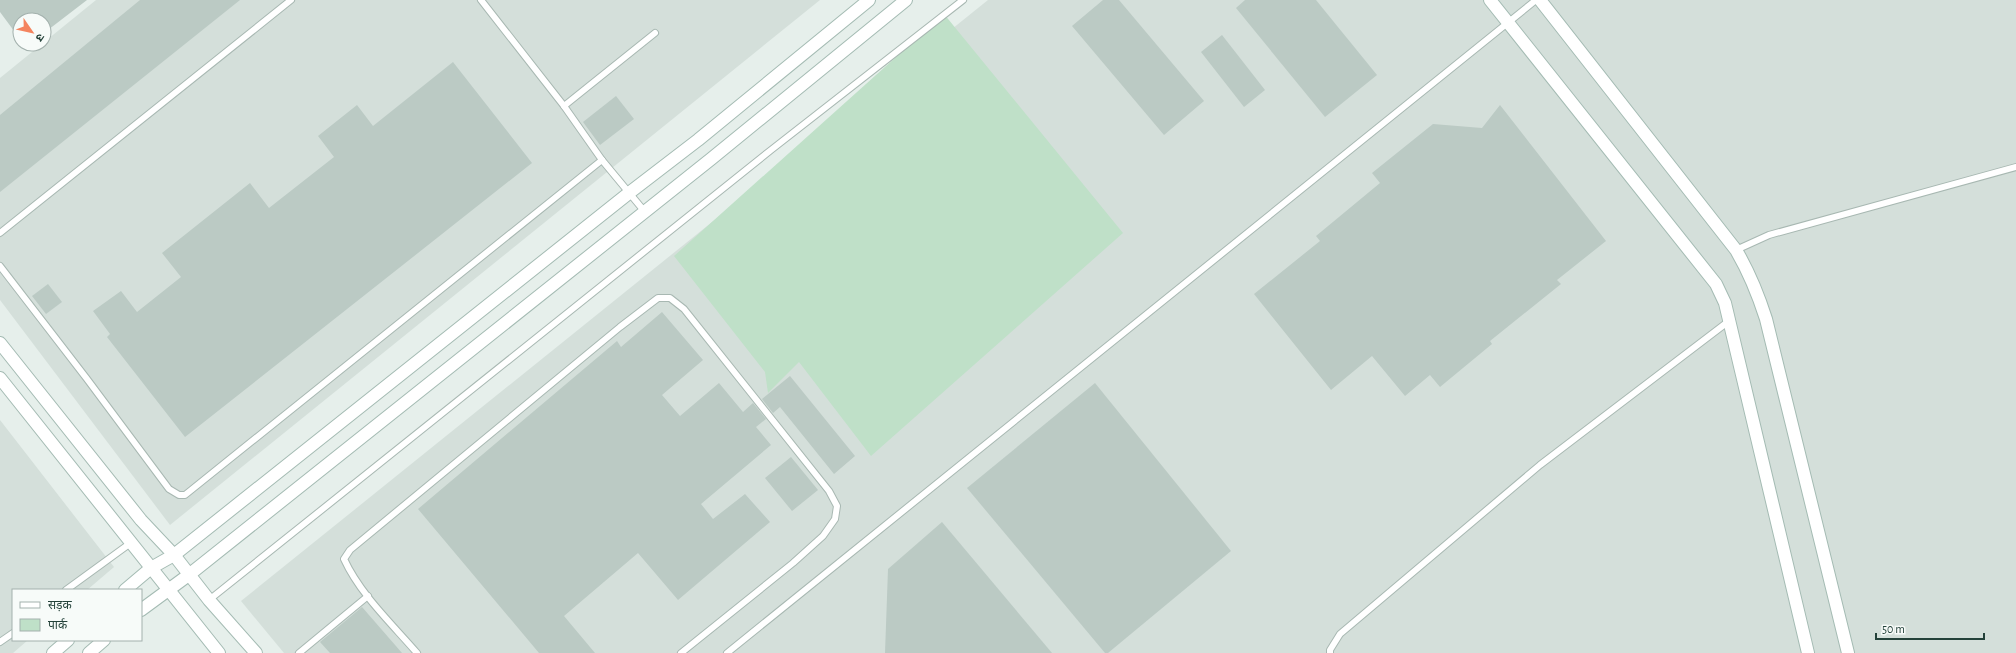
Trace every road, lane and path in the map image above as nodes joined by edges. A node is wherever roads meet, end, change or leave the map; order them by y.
1 (291, 0) edge
2 (481, 0) edge
3 (869, 0) edge
4 (906, 0) edge
5 (964, 0) edge
6 (1490, 0) edge
7 (1536, 0) edge
8 (1540, 0) edge
9 (1508, 23) junction
10 (655, 33) dead end
11 (564, 106) junction
12 (602, 160) junction
13 (2016, 167) edge
14 (629, 193) junction
15 (645, 212) junction
16 (0, 233) edge
17 (1736, 250) junction
18 (0, 266) edge
19 (1729, 321) junction
20 (0, 343) edge
21 (0, 378) edge
22 (132, 542) junction
23 (174, 555) junction
24 (152, 568) junction
25 (190, 574) junction
26 (67, 589) edge
27 (126, 589) edge
28 (167, 589) junction
29 (368, 596) junction
30 (210, 600) junction
31 (142, 609) edge
32 (12, 633) edge
33 (67, 641) edge
34 (103, 641) edge
35 (0, 642) edge
36 (53, 653) edge
37 (89, 653) edge
38 (219, 653) edge
39 (256, 653) edge
40 (299, 653) edge
41 (417, 653) edge
42 (681, 653) edge
43 (727, 653) edge
44 (1330, 653) edge
45 (1808, 653) edge
46 (1848, 653) edge

1 - 16 lane
2 - 11 lane
3 - 14 street
4 - 15 street
5 - 30 lane
6 - 9 street
7 - 9 lane
8 - 17 street
9 - 19 street
9 - 43 lane
10 - 11 lane
11 - 12 lane
12 - 14 lane
12 - 18 lane
13 - 17 lane
14 - 15 lane
14 - 23 street
15 - 25 street
17 - 46 street
19 - 44 lane
19 - 45 street
20 - 23 street
21 - 22 street
22 - 24 street
22 - 26 lane
23 - 24 street
23 - 25 street
24 - 27 street
24 - 28 street
25 - 28 street
25 - 30 street
28 - 31 street
28 - 38 street
29 - 40 lane
29 - 41 lane
29 - 42 lane
30 - 39 street
32 - 35 lane
33 - 36 street
34 - 37 street

